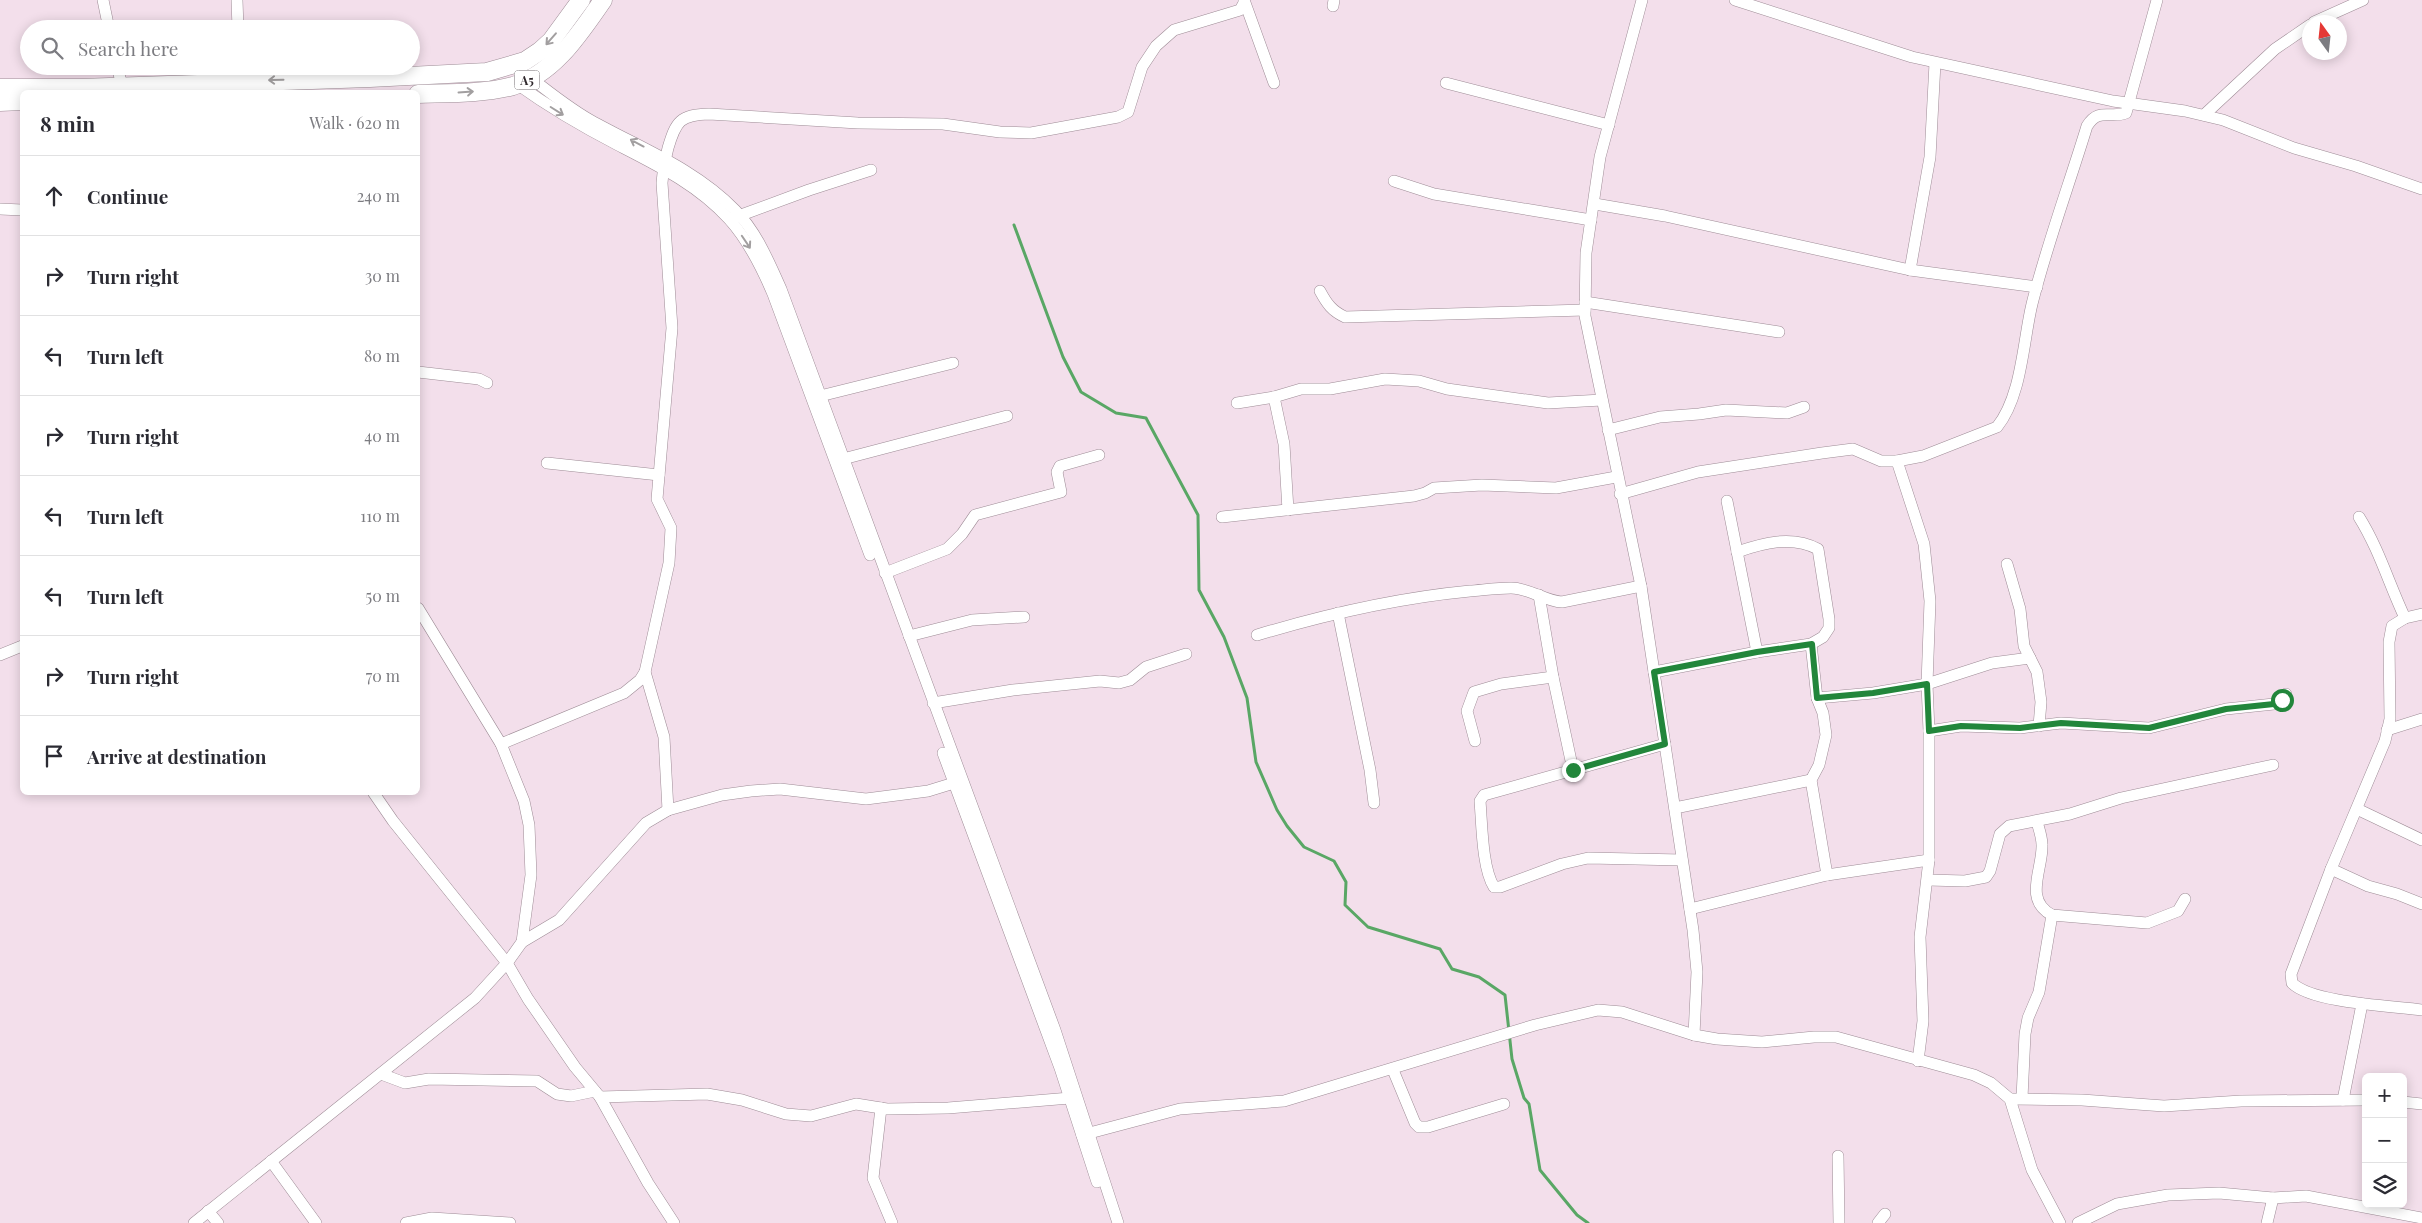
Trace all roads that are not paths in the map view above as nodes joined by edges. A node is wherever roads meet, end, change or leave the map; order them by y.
1 (103, 0) edge
2 (237, 0) edge
3 (581, 0) edge
4 (603, 0) edge
5 (1642, 0) edge
6 (1735, 0) edge
7 (2158, 0) edge
8 (2363, 0) edge
9 (1244, 1) edge
10 (2330, 15) edge
11 (107, 20) edge
12 (238, 20) edge
13 (2302, 30) edge
14 (1935, 62) junction
15 (120, 75) edge
16 (230, 75) edge
17 (252, 75) edge
18 (524, 81) junction
19 (1274, 83) dead end
20 (1446, 83) dead end
21 (370, 85) edge
22 (122, 86) junction
23 (0, 88) edge
24 (420, 94) edge
25 (0, 102) edge
26 (20, 102) edge
27 (2130, 104) junction
28 (2204, 115) junction
29 (1609, 125) junction
30 (664, 162) junction
31 (871, 170) dead end
32 (1394, 181) dead end
33 (2422, 189) edge
34 (1595, 204) junction
35 (0, 208) edge
36 (20, 210) edge
37 (735, 218) junction
38 (1591, 220) junction
39 (1910, 270) junction
40 (2037, 287) junction
41 (1320, 291) dead end
42 (1585, 306) junction
43 (1779, 332) dead end
44 (953, 363) dead end
45 (420, 372) edge
46 (487, 383) dead end
47 (820, 396) junction
48 (1274, 397) junction
49 (1602, 400) junction
50 (1237, 403) dead end
51 (1804, 407) dead end
52 (1007, 416) dead end
53 (1608, 430) junction
54 (1100, 455) dead end
55 (843, 459) junction
56 (1897, 461) junction
57 (547, 463) dead end
58 (659, 475) junction
59 (1616, 477) junction
60 (1620, 494) junction
61 (1727, 501) dead end
62 (1288, 510) junction
63 (2359, 517) dead end
64 (1222, 518) dead end
65 (1737, 552) junction
66 (2007, 564) dead end
67 (885, 573) junction
68 (1641, 586) junction
69 (1539, 595) junction
70 (420, 611) edge
71 (1338, 613) junction
72 (2422, 614) edge
73 (1024, 617) dead end
74 (2405, 618) junction
75 (1257, 635) dead end
76 (908, 636) junction
77 (1812, 644) junction
78 (20, 647) edge
79 (1757, 652) junction
80 (0, 654) edge
81 (1186, 654) dead end
82 (2030, 658) junction
83 (645, 672) junction
84 (1654, 672) junction
85 (1553, 677) junction
86 (1927, 684) junction
87 (2286, 694) dead end
88 (1817, 698) junction
89 (933, 703) junction
90 (2422, 719) edge
91 (2039, 726) junction
92 (2387, 730) junction
93 (1929, 731) junction
94 (1475, 741) dead end
95 (501, 744) junction
96 (1665, 744) junction
97 (2273, 766) dead end
98 (1573, 770) junction
99 (1811, 780) junction
100 (954, 783) junction
101 (375, 795) edge
102 (1374, 802) dead end
103 (1674, 808) junction
104 (2357, 809) junction
105 (668, 810) junction
106 (2037, 822) junction
107 (2422, 840) edge
108 (1682, 860) junction
109 (1929, 860) junction
110 (2331, 869) junction
111 (1827, 875) junction
112 (1928, 880) junction
113 (2185, 899) dead end
114 (2422, 904) edge
115 (1690, 909) junction
116 (2052, 915) junction
117 (522, 942) junction
118 (507, 963) junction
119 (2362, 1004) junction
120 (2422, 1010) edge
121 (1694, 1034) junction
122 (1918, 1061) junction
123 (1393, 1070) junction
124 (381, 1074) junction
125 (597, 1094) junction
126 (1070, 1098) junction
127 (2022, 1098) junction
128 (2010, 1099) junction
129 (2343, 1100) junction
130 (2362, 1100) edge
131 (2407, 1102) edge
132 (1504, 1104) dead end
133 (2422, 1104) edge
134 (882, 1108) junction
135 (1086, 1134) junction
136 (1838, 1156) dead end
137 (271, 1161) junction
138 (2273, 1198) junction
139 (208, 1211) junction
140 (2422, 1218) edge
141 (460, 1222) edge
142 (194, 1223) edge
143 (218, 1223) edge
144 (316, 1223) edge
145 (406, 1223) edge
146 (510, 1223) edge
147 (674, 1223) edge
148 (892, 1223) edge
149 (1110, 1223) edge
150 (1118, 1223) edge
151 (1839, 1223) edge
152 (2060, 1223) edge
153 (2078, 1223) edge
154 (2267, 1223) edge

1 - 11 street
2 - 12 street
3 -> 21 highway, A5
4 - 18 highway, A5
5 - 29 street
6 - 14 street
7 - 27 street
8 - 10 street
9 - 19 street
9 - 30 street
13 - 28 street
14 - 27 street
14 - 39 street
15 - 22 street
16 - 22 highway, A5
21 -> 17 highway, A5
24 -> 18 highway, A5
30 -> 18 street
18 -> 30 street
20 - 29 street
22 - 23 highway, A5
25 - 26 highway
27 - 28 street
27 - 40 street
28 - 33 street
29 - 34 street
30 - 37 street
30 - 58 street
31 - 37 street
32 - 38 street
34 - 38 street
34 - 39 street
35 - 36 street
37 - 47 street
37 -> 100 street
38 - 42 street
39 - 40 street
40 - 56 street
41 - 42 street
42 - 43 street
42 - 49 street
44 - 47 street
45 - 46 street
47 - 55 street
48 - 49 street
48 - 50 street
48 - 62 street
49 - 53 street
51 - 53 street
52 - 55 street
53 - 59 street
54 - 67 street
55 - 67 street
56 - 60 street
56 - 86 street
57 - 58 street
58 - 83 street
59 - 60 street
59 - 62 street
60 - 68 street
61 - 65 street
62 - 64 street
63 - 74 street
65 - 77 street
65 - 79 street
66 - 82 street
67 - 76 street
68 - 69 street
68 - 84 street
69 - 71 street
69 - 85 street
70 - 95 street
71 - 75 street
71 - 102 street
72 - 74 street
73 - 76 street
74 - 92 street
76 - 89 street
77 - 79 street
77 - 88 street
78 - 80 street
79 - 84 street
81 - 89 street
82 - 86 street
82 - 91 street
83 - 95 street
83 - 105 street
84 - 96 street
85 - 94 street
85 - 98 street
86 - 88 street
86 - 93 street
87 - 91 street
88 - 99 street
89 - 135 street
90 - 92 street
91 - 93 street
92 - 104 street
93 - 109 street
95 - 117 street
96 - 98 street
96 - 103 street
97 - 106 street
98 - 108 street
99 - 103 street
99 - 111 street
100 - 105 street
100 - 126 street
101 - 118 street
103 - 108 street
104 - 107 street
104 - 110 street
105 - 117 street
106 - 112 street
106 - 116 street
108 - 115 street
109 - 111 street
109 - 112 street
110 - 114 street
110 - 119 street
111 - 115 street
112 - 122 street
113 - 116 street
115 - 121 street
116 - 127 street
117 - 118 street
118 - 124 street
118 - 125 street
119 - 120 street
119 - 129 street
121 - 122 street
121 - 123 street
122 - 128 street
123 - 132 street
123 - 135 street
124 - 125 street
124 - 137 street
125 - 134 street
125 - 147 street
126 - 134 street
126 - 135 street
127 - 128 street
127 - 129 street
128 - 152 street
129 - 130 street
131 - 133 street
134 - 148 street
135 - 149 street
135 - 150 street
136 - 151 street
137 - 139 street
137 - 144 street
138 - 140 street
138 - 153 street
138 - 154 street
139 - 142 street
139 - 143 street
141 - 145 street
141 - 146 street

